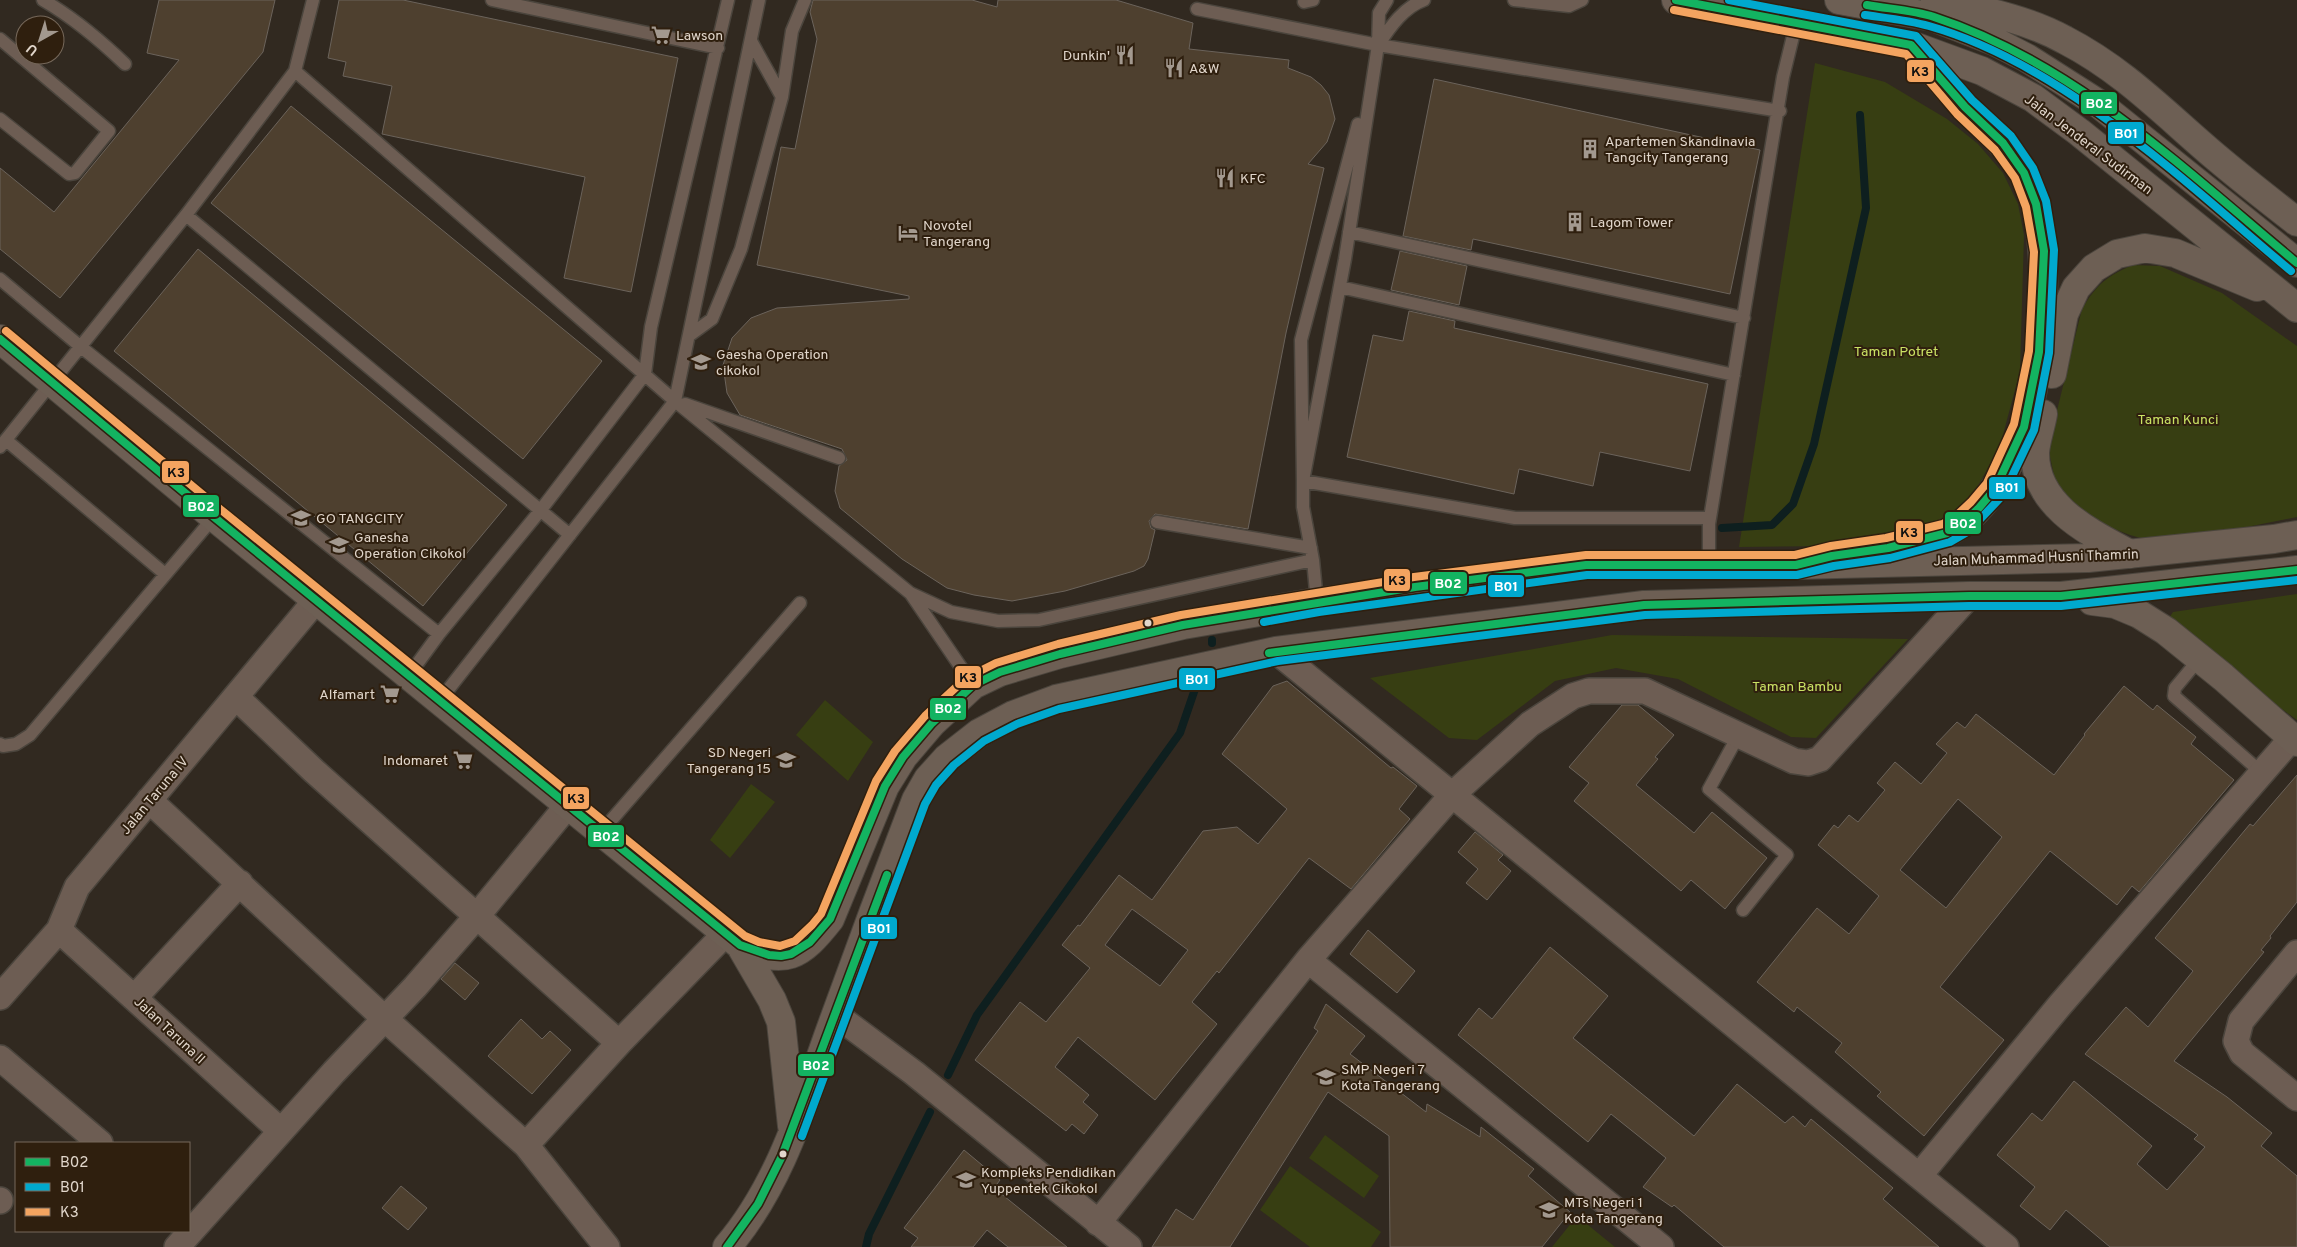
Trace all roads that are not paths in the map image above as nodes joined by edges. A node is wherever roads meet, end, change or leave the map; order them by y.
1 (43, 0) edge
2 (313, 0) edge
3 (492, 0) edge
4 (728, 0) edge
5 (759, 0) edge
6 (805, 0) edge
7 (1387, 0) edge
8 (1424, 0) edge
9 (1514, 0) edge
10 (1582, 0) edge
11 (1676, 0) edge
12 (1840, 0) edge
13 (1935, 0) edge
14 (1197, 9) dead end
15 (1796, 24) junction
16 (0, 39) edge
17 (751, 41) junction
18 (1378, 45) junction
19 (1911, 45) junction
20 (718, 48) junction
21 (125, 64) dead end
22 (294, 71) junction
23 (782, 97) junction
24 (1780, 111) junction
25 (0, 119) edge
26 (186, 215) junction
27 (2297, 222) edge
28 (1349, 232) junction
29 (2297, 263) edge
30 (0, 279) edge
31 (1340, 287) junction
32 (2293, 304) edge
33 (1744, 318) junction
34 (690, 335) junction
35 (0, 339) edge
36 (80, 347) junction
37 (645, 374) junction
38 (1734, 375) junction
39 (53, 383) junction
40 (675, 400) junction
41 (3, 443) edge
42 (840, 458) dead end
43 (1303, 481) junction
44 (540, 511) junction
45 (214, 517) junction
46 (1710, 518) junction
47 (1158, 522) dead end
48 (570, 535) junction
49 (2297, 535) edge
50 (1312, 554) junction
51 (2130, 554) junction
52 (1709, 563) junction
53 (1627, 564) junction
54 (1796, 565) junction
55 (2297, 570) edge
56 (165, 574) junction
57 (910, 593) junction
58 (1969, 596) junction
59 (2061, 596) junction
60 (317, 599) junction
61 (1316, 602) junction
62 (800, 603) dead end
63 (1631, 607) junction
64 (439, 634) junction
65 (1276, 651) junction
66 (2200, 658) junction
67 (409, 675) junction
68 (973, 685) junction
69 (236, 698) junction
70 (440, 700) junction
71 (1738, 736) junction
72 (2295, 740) edge
73 (0, 744) edge
74 (2262, 773) junction
75 (1452, 794) junction
76 (149, 800) junction
77 (568, 805) junction
78 (601, 832) junction
79 (240, 883) junction
80 (1743, 910) dead end
81 (477, 916) junction
82 (59, 930) junction
83 (733, 939) junction
84 (2297, 953) edge
85 (1308, 960) junction
86 (0, 997) edge
87 (135, 997) junction
88 (836, 1015) junction
89 (385, 1019) junction
90 (619, 1042) junction
91 (0, 1058) edge
92 (2297, 1098) edge
93 (282, 1131) junction
94 (793, 1133) junction
95 (99, 1142) edge
96 (526, 1145) junction
97 (1920, 1176) junction
98 (192, 1221) edge
99 (1098, 1223) junction
100 (186, 1232) edge
101 (177, 1247) edge
102 (607, 1247) edge
103 (727, 1247) edge
104 (1129, 1247) edge
105 (1661, 1247) edge
106 (2006, 1247) edge

1 - 21 lane
2 - 22 lane
3 - 20 lane
4 - 20 lane
5 - 17 lane
6 - 23 lane
7 - 18 lane
8 - 18 lane
9 - 10 lane
11 - 15 main road, Jalan Jenderal Sudirman
12 - 29 main road
13 - 27 main road
14 - 18 lane
15 - 19 main road, Jalan Jenderal Sudirman
15 - 24 lane
16 - 25 lane
17 - 23 lane
17 - 34 lane
18 - 24 lane
18 - 28 lane
18 - 43 lane
19 - 32 main road, Jalan Jenderal Sudirman
19 - 54 main road
20 - 37 lane
22 - 26 lane
22 - 37 lane
23 - 34 lane
24 - 33 lane
26 - 36 lane
26 - 44 lane
28 - 31 lane
28 - 33 lane
30 - 36 lane
31 - 38 lane
31 - 43 lane
32 - 51 main road
33 - 38 lane
34 - 40 lane
35 - 39 main road
36 - 39 lane
36 - 64 lane
37 - 40 lane
37 - 44 lane
38 - 46 lane
39 - 41 lane
39 - 45 main road
40 - 42 lane
40 - 48 lane
40 - 57 lane
41 - 56 lane
43 - 46 lane
43 - 50 lane
44 - 48 lane
44 - 64 lane
45 - 56 lane
45 - 60 main road
46 - 52 lane
47 - 50 lane
48 - 70 lane
49 - 51 main road, Jalan Muhammad Husni Thamrin
50 - 57 lane
50 - 61 lane
51 - 54 main road, Jalan Muhammad Husni Thamrin
52 - 53 main road, Jalan Muhammad Husni Thamrin
52 - 54 main road, Jalan Muhammad Husni Thamrin
53 - 61 main road, Jalan Muhammad Husni Thamrin
53 - 63 main road
55 - 59 main road
56 - 73 lane
57 - 68 lane
58 - 59 main road
58 - 63 main road
58 - 71 street
59 - 66 main road
60 - 67 main road
60 - 69 street, Jalan Taruna IV
61 - 68 main road, Jalan Muhammad Husni Thamrin
62 - 78 lane
63 - 65 main road
64 - 67 lane
65 - 75 street
65 - 88 main road
66 - 72 main road
66 - 74 lane
67 - 70 main road
68 - 83 main road, Jalan Muhammad Husni Thamrin
69 - 76 street, Jalan Taruna IV
69 - 81 street
70 - 77 main road
71 - 75 street
71 - 80 lane
72 - 74 street
74 - 97 street
75 - 85 street
75 - 97 street
76 - 79 street
76 - 82 street, Jalan Taruna IV
77 - 78 main road
77 - 81 street
78 - 83 main road
79 - 87 street
79 - 89 street
81 - 89 street
81 - 90 street
82 - 86 street, Jalan Taruna IV
82 - 87 street, Jalan Taruna II
83 - 90 street
83 - 94 main road
84 - 92 street
85 - 99 street
85 - 105 street
87 - 93 street, Jalan Taruna II
88 - 94 main road
88 - 99 street
89 - 93 street
89 - 96 street
90 - 96 street
91 - 95 street
93 - 98 street
94 - 103 main road
96 - 102 street
97 - 106 street
99 - 104 street
100 - 101 street

